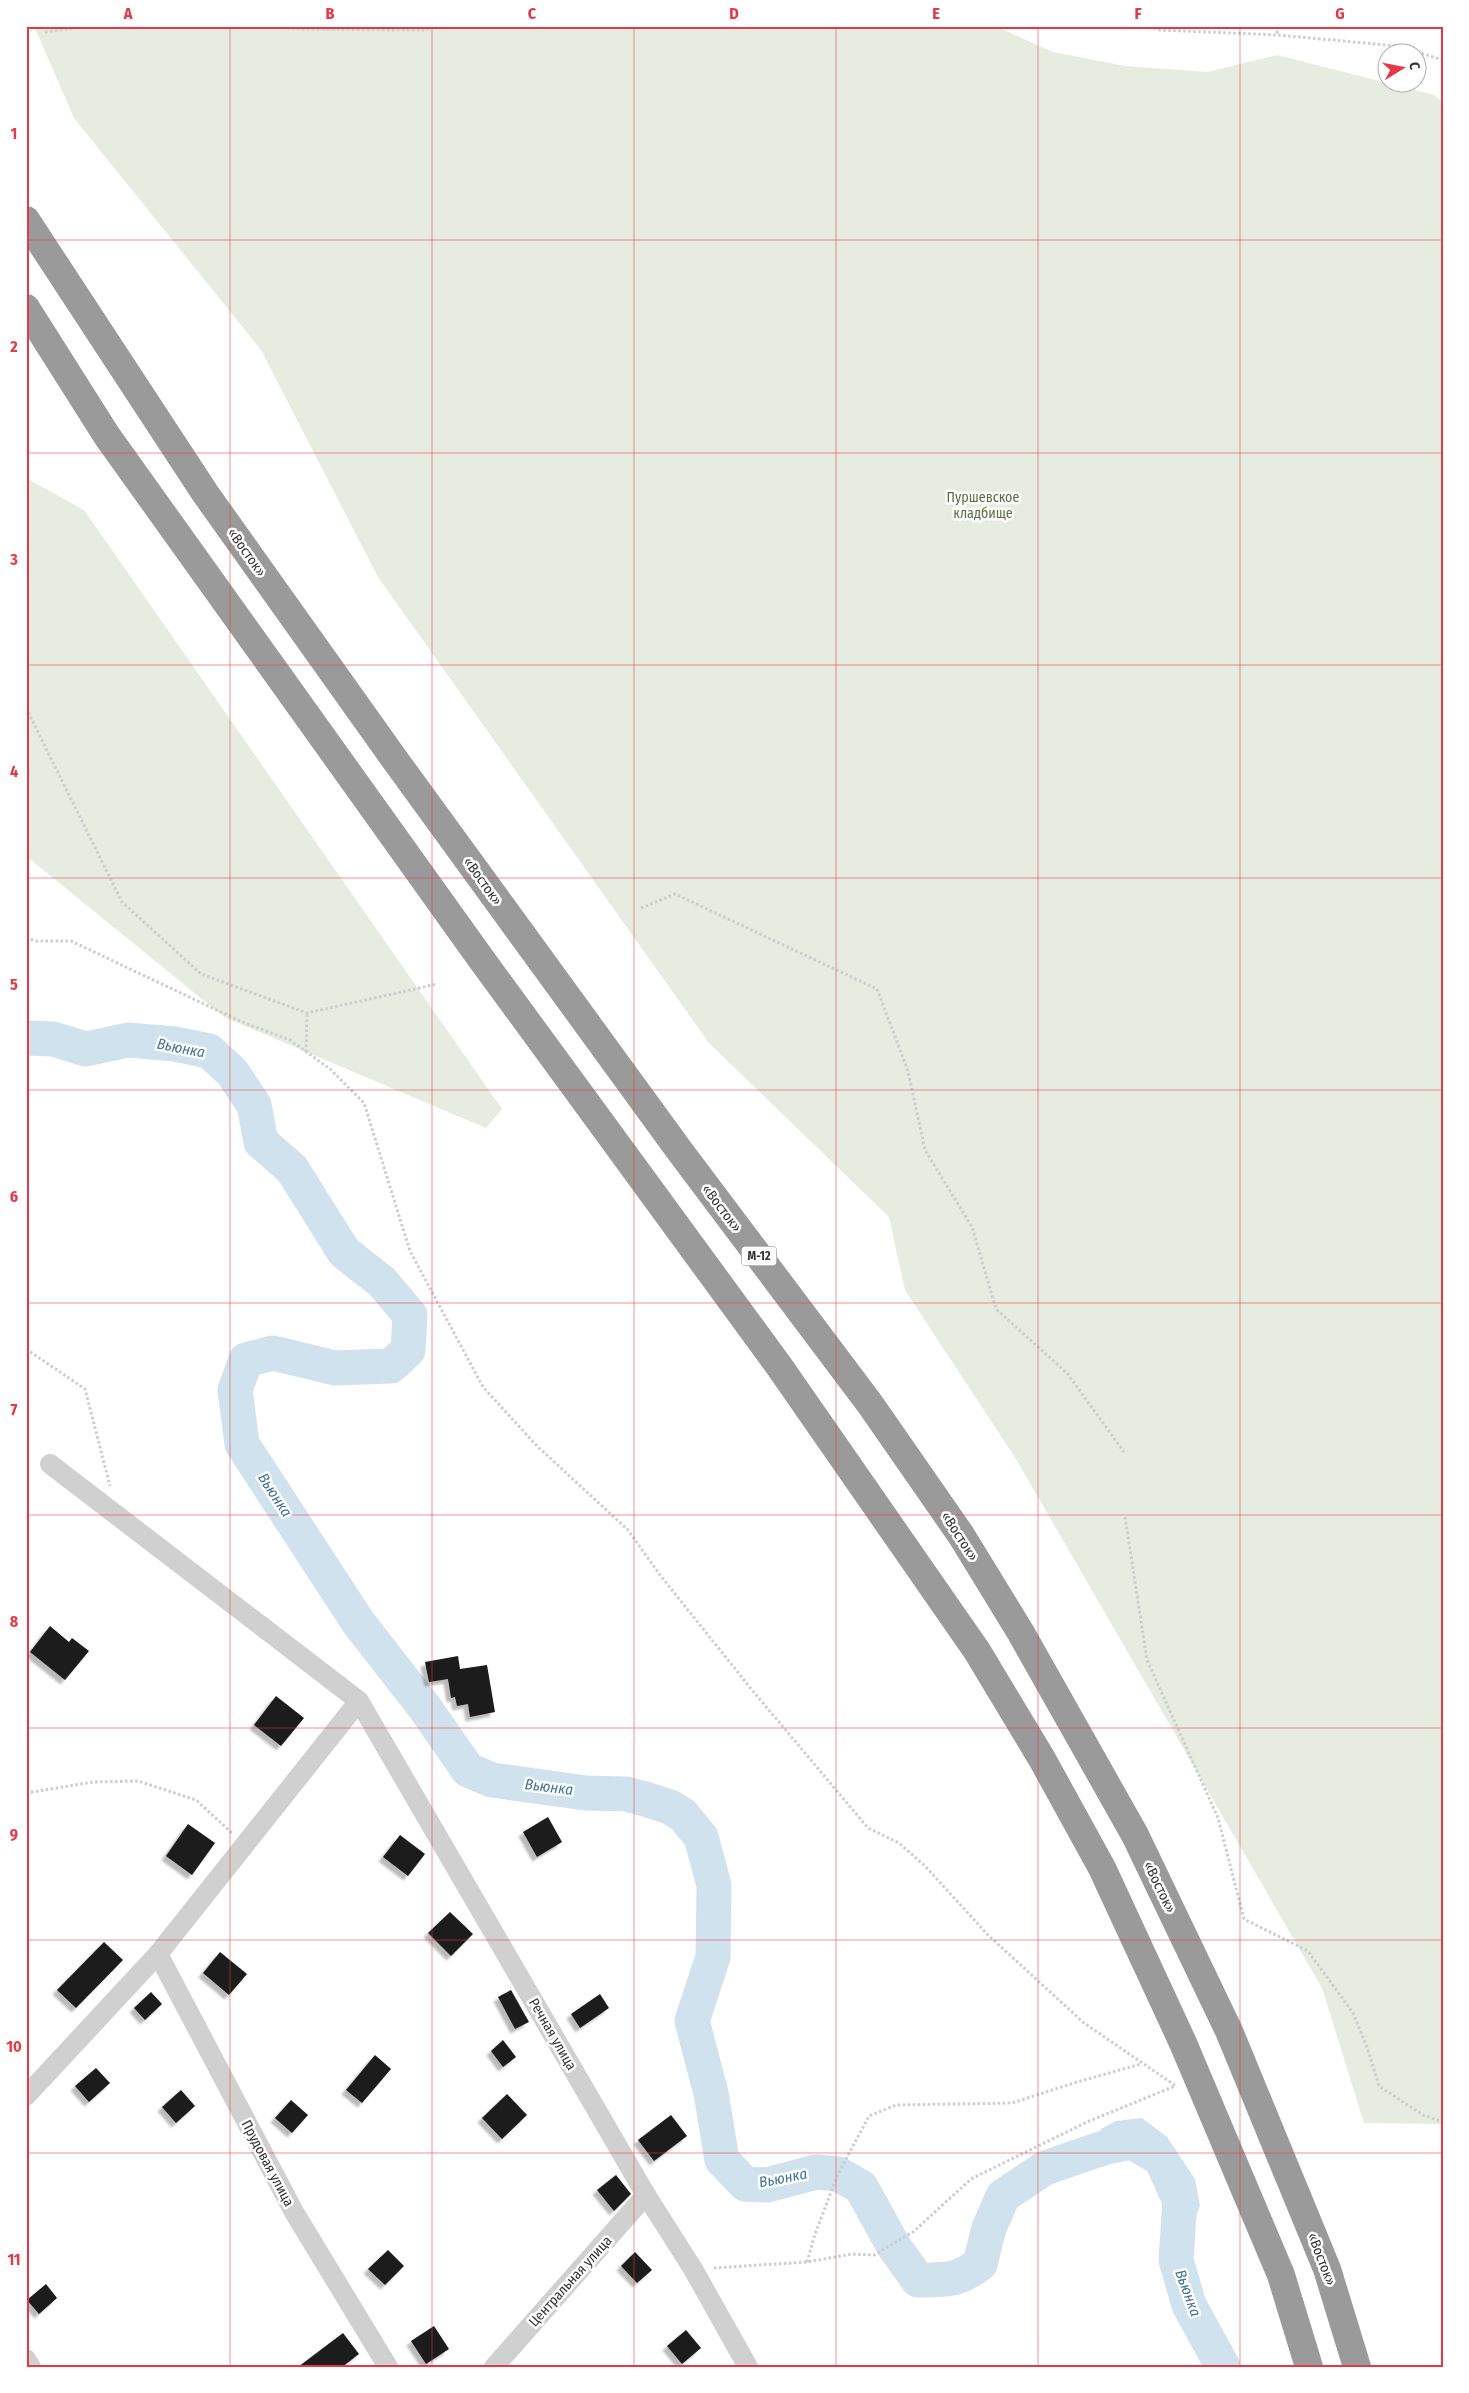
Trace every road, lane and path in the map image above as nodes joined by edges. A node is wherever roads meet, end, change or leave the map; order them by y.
1 (90, 26) edge
2 (262, 26) edge
3 (434, 26) edge
4 (1149, 26) edge
5 (1276, 26) edge
6 (45, 32) dead end
7 (1278, 35) junction
8 (1443, 60) edge
9 (26, 220) edge
10 (26, 308) edge
11 (26, 708) edge
12 (641, 908) dead end
13 (26, 938) edge
14 (437, 984) dead end
15 (307, 1013) junction
16 (306, 1052) junction
17 (26, 1349) edge
18 (1124, 1452) dead end
19 (50, 1464) dead end
20 (118, 1516) junction
21 (1125, 1517) dead end
22 (359, 1701) junction
23 (26, 1793) edge
24 (245, 1845) junction
25 (158, 1954) junction
26 (1141, 2064) junction
27 (26, 2096) edge
28 (1443, 2122) edge
29 (646, 2195) junction
30 (807, 2262) junction
31 (693, 2269) junction
32 (26, 2359) edge
33 (31, 2367) edge
34 (388, 2367) edge
35 (494, 2367) edge
36 (748, 2367) edge
37 (1309, 2367) edge
38 (1358, 2367) edge

1 - 6 path
2 - 3 path
4 - 7 path
5 - 7 path
7 - 8 path
9 - 38 highway, «Восток» / М-12
10 - 37 highway
11 - 15 path
12 - 18 path
13 - 16 path
14 - 15 path
15 - 16 path
16 - 26 path
17 - 20 path
19 - 20 street
20 - 22 street
21 - 28 path
22 - 24 street
22 - 29 street, Речная улица
23 - 24 path
24 - 25 street
25 - 27 street
25 - 34 street, Прудовая улица
26 - 30 path
26 - 30 path
29 - 31 street, Речная улица
29 - 35 street, Центральная улица
30 - 31 path
31 - 36 street, Речная улица
32 - 33 street

